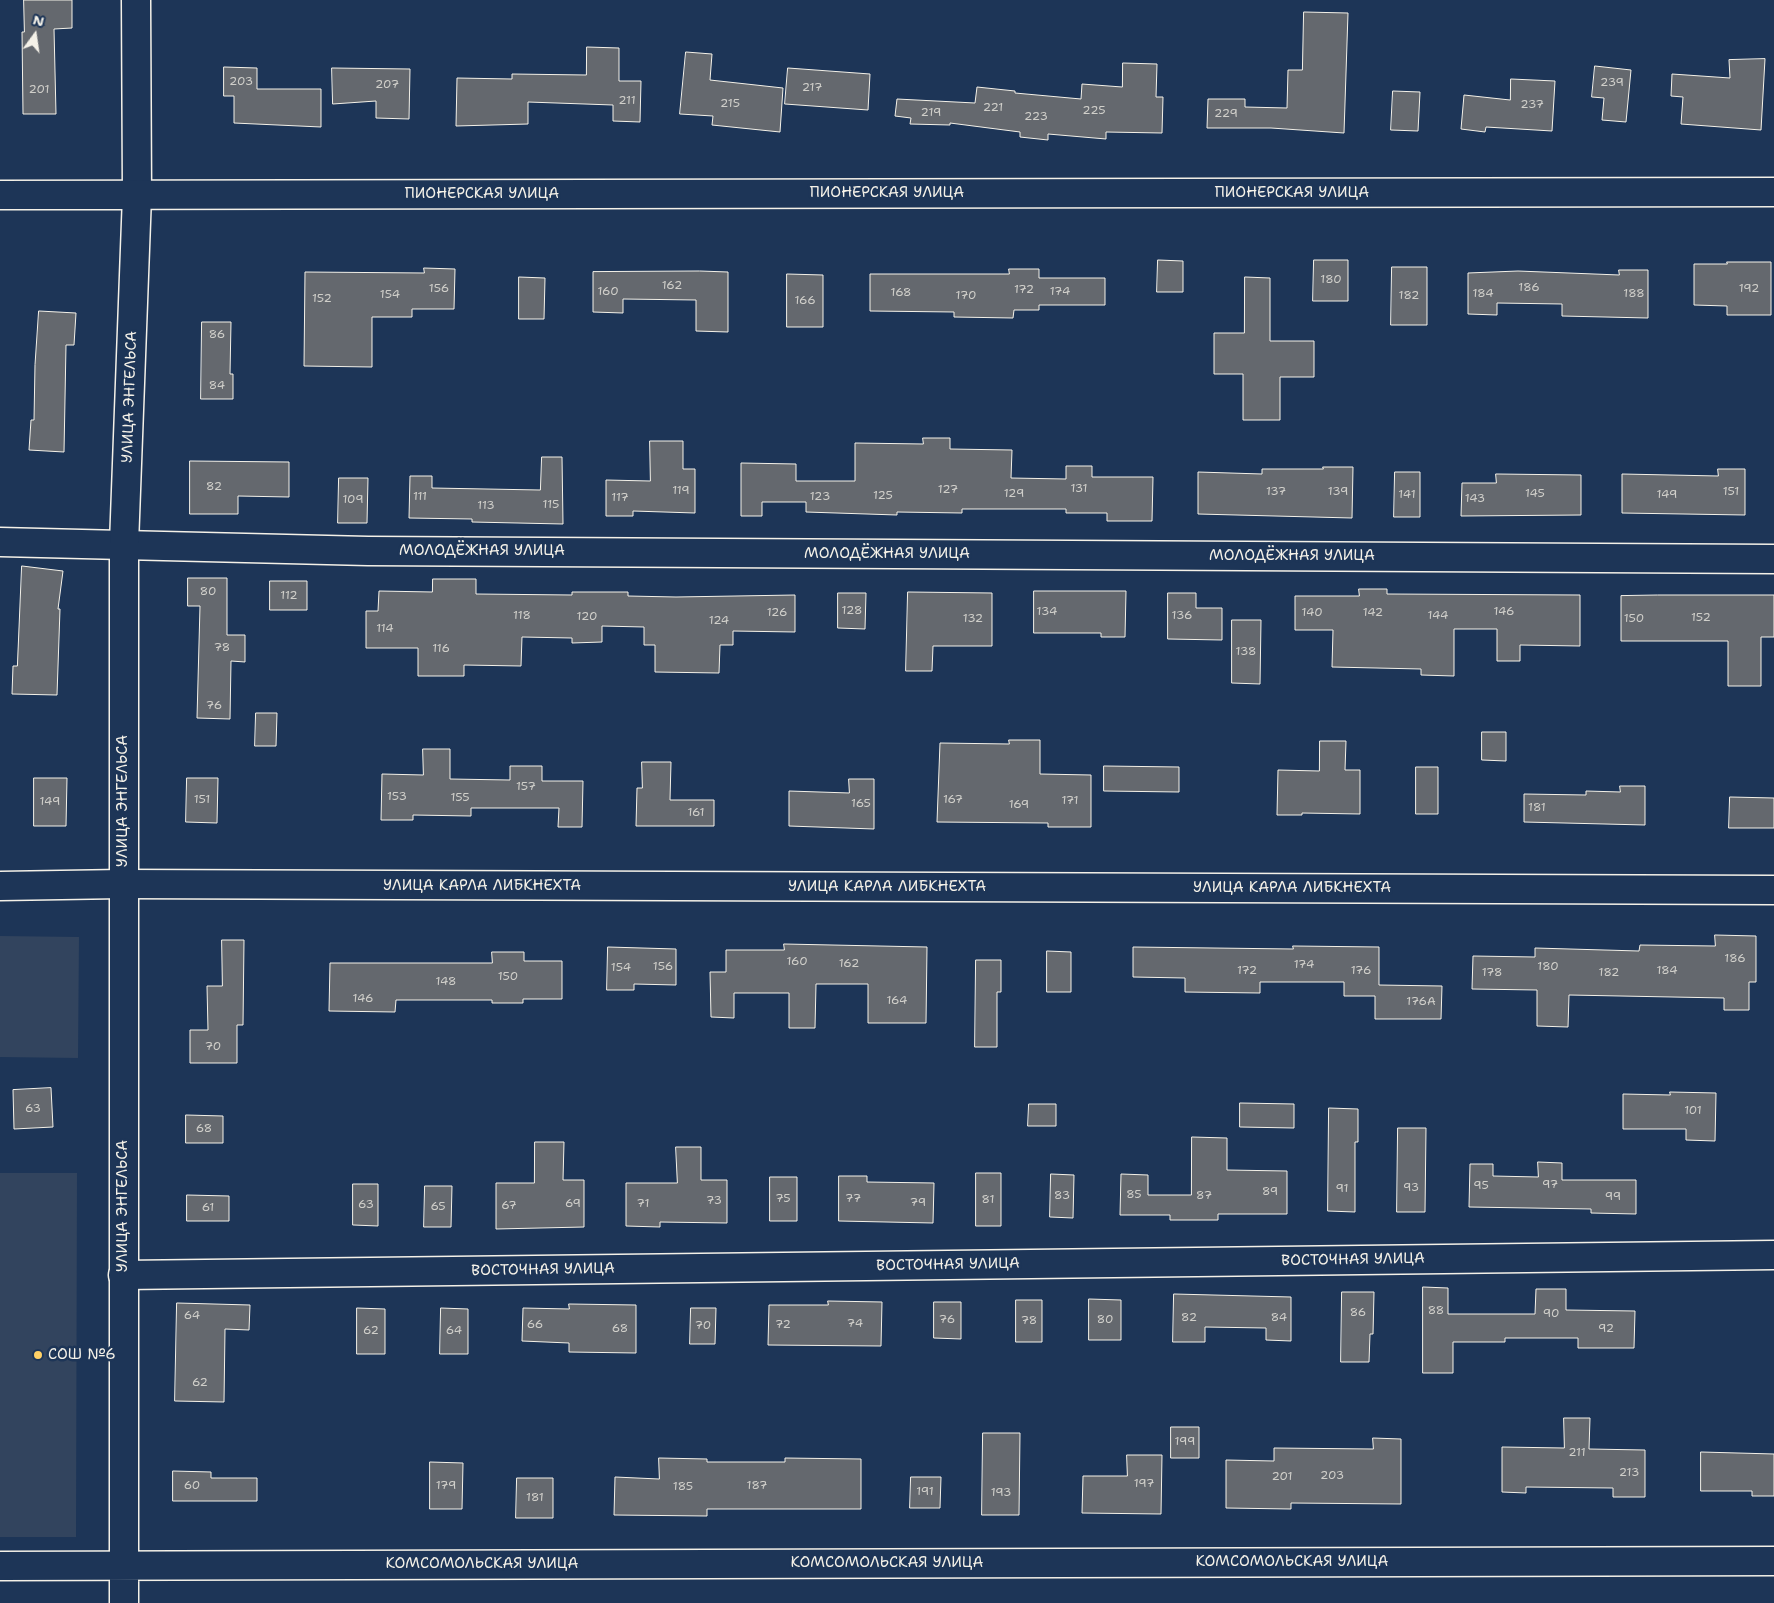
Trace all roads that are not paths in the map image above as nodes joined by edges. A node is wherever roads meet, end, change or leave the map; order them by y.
1 (136, 0) edge
2 (1774, 192) edge
3 (0, 195) edge
4 (137, 195) junction
5 (0, 542) edge
6 (124, 544) junction
7 (1774, 559) edge
8 (122, 884) junction
9 (0, 886) edge
10 (1774, 890) edge
11 (1774, 1255) edge
12 (123, 1274) junction
13 (1774, 1561) edge
14 (122, 1565) junction
15 (0, 1566) edge
16 (124, 1603) edge

1 - 4 street, УЛИЦА ЭНГЕЛЬСА
2 - 4 street, ПИОНЕРСКАЯ УЛИЦА
3 - 4 street, ПИОНЕРСКАЯ УЛИЦА
4 - 6 street, УЛИЦА ЭНГЕЛЬСА
5 - 6 street, МОЛОДЁЖНАЯ УЛИЦА
6 - 7 street, МОЛОДЁЖНАЯ УЛИЦА
6 - 8 street, УЛИЦА ЭНГЕЛЬСА
8 - 9 street, УЛИЦА КАРЛА ЛИБКНЕХТА
8 - 10 street, УЛИЦА КАРЛА ЛИБКНЕХТА
8 - 12 street, УЛИЦА ЭНГЕЛЬСА
11 - 12 street, ВОСТОЧНАЯ УЛИЦА
12 - 14 street, УЛИЦА ЭНГЕЛЬСА
13 - 14 street, КОМСОМОЛЬСКАЯ УЛИЦА
14 - 15 street, КОМСОМОЛЬСКАЯ УЛИЦА
14 - 16 street, УЛИЦА ЭНГЕЛЬСА

